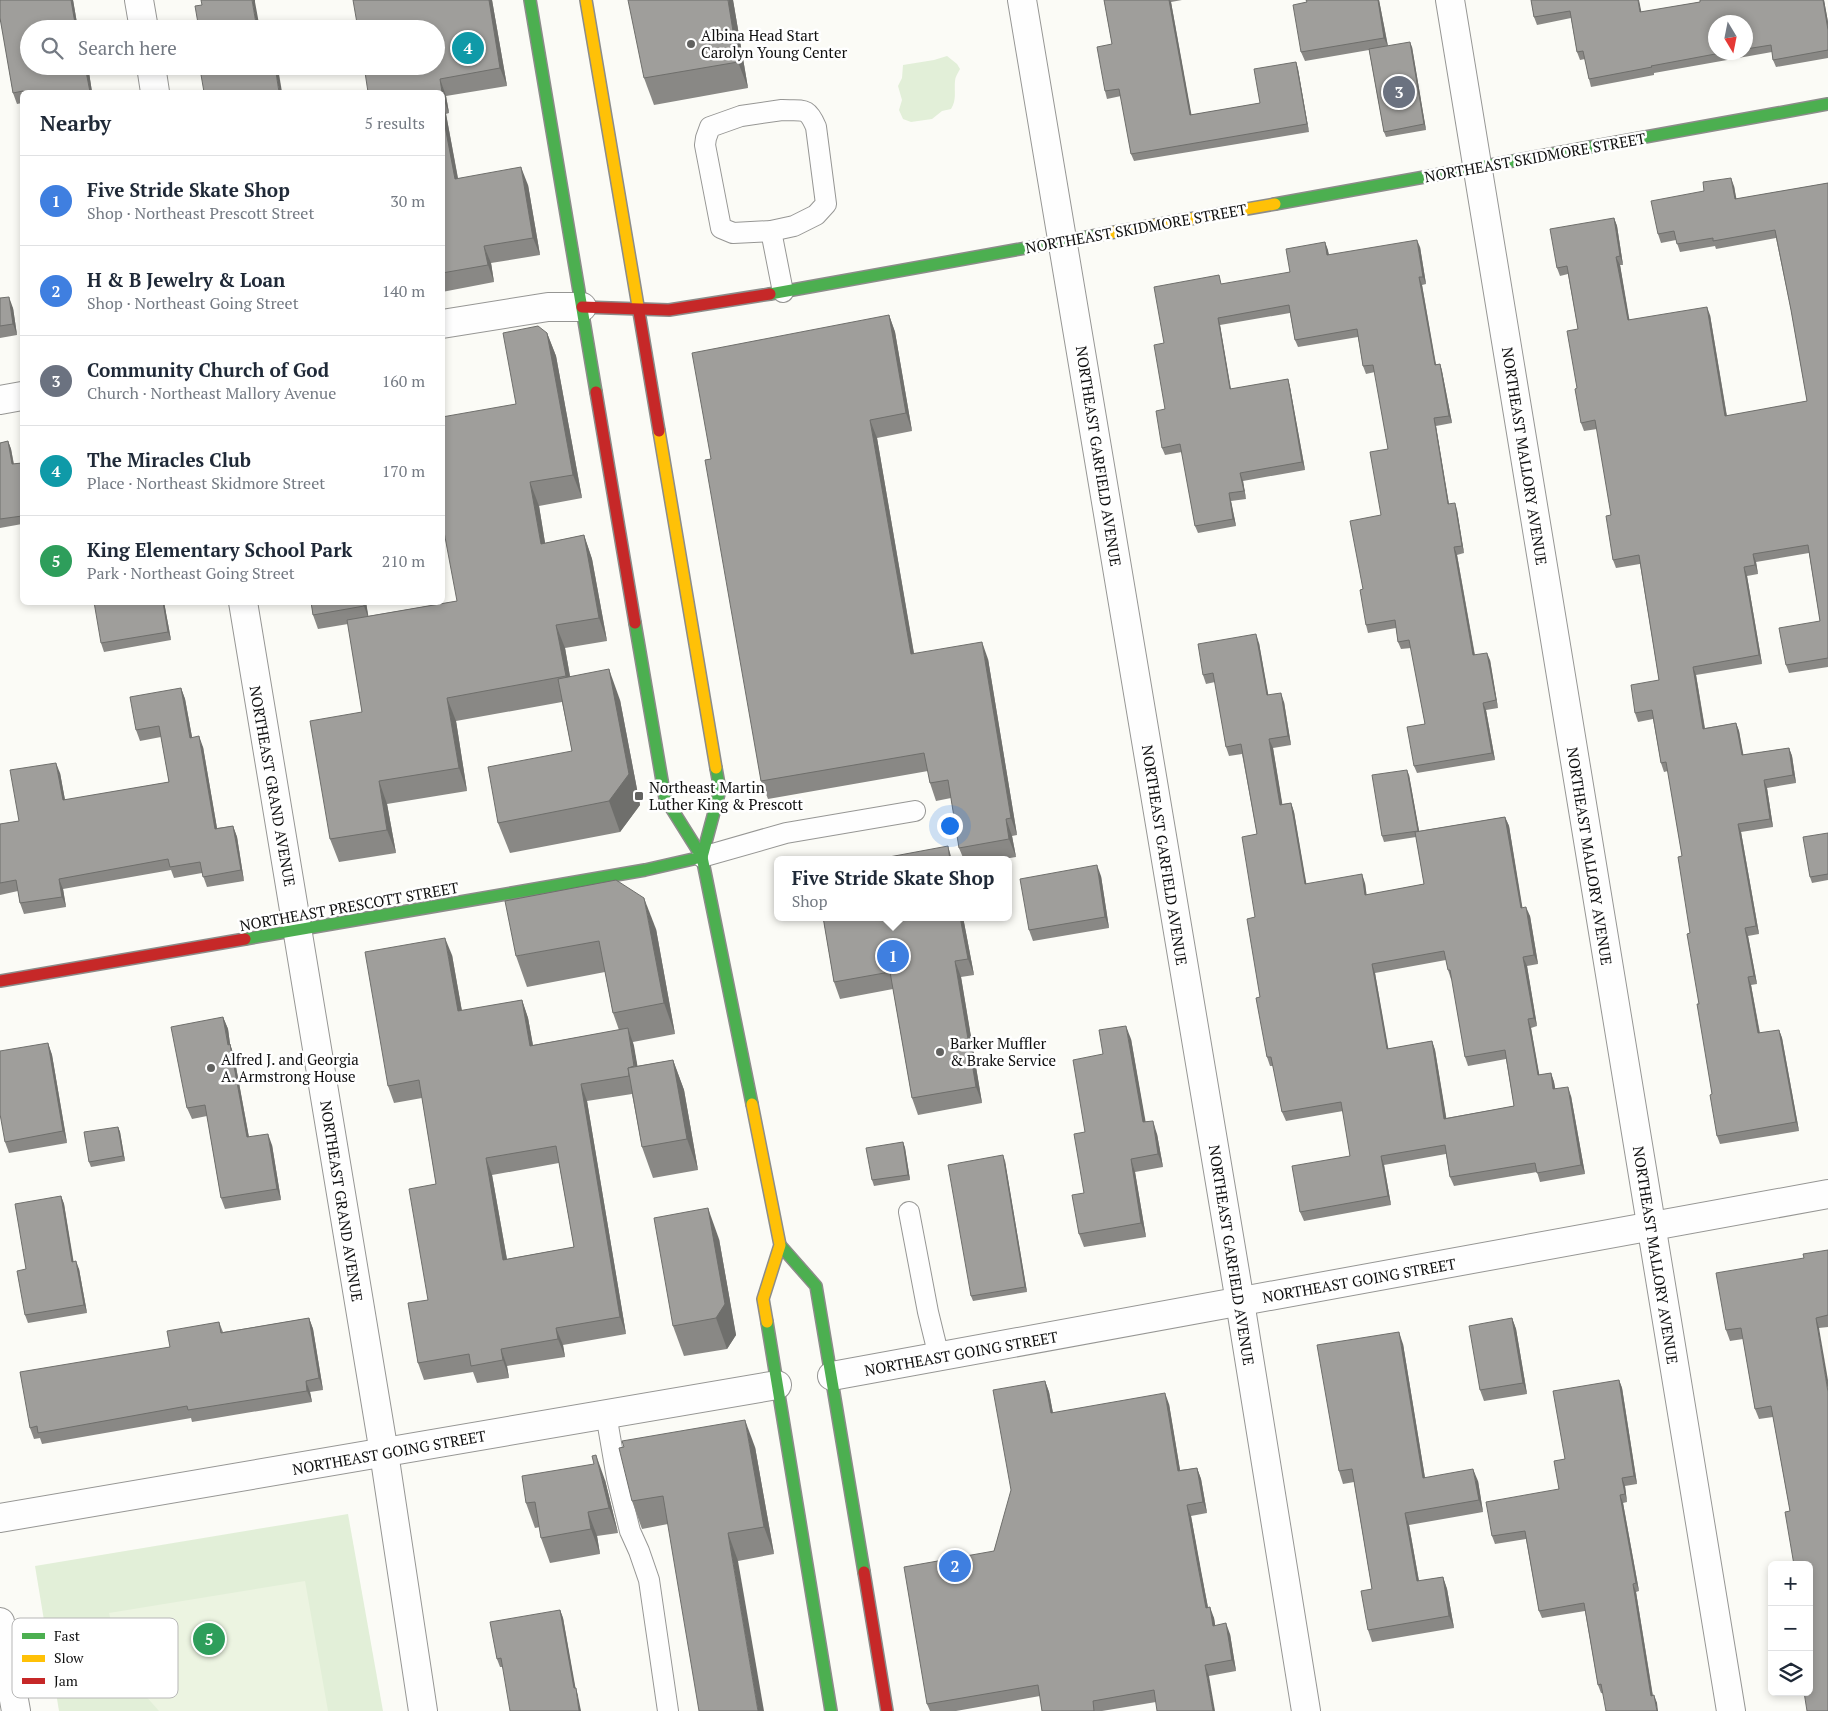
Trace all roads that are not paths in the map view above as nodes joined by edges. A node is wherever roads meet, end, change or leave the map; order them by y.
1 (139, 0) edge
2 (530, 0) edge
3 (586, 0) edge
4 (1022, 0) edge
5 (1450, 0) edge
6 (142, 20) edge
7 (152, 75) edge
8 (155, 90) edge
9 (1828, 104) edge
10 (1477, 167) junction
11 (771, 231) junction
12 (1063, 242) junction
13 (783, 292) junction
14 (582, 307) junction
15 (638, 309) junction
16 (445, 323) edge
17 (20, 396) edge
18 (0, 400) edge
19 (244, 605) edge
20 (915, 811) dead end
21 (702, 857) junction
22 (298, 930) junction
23 (0, 981) edge
24 (1828, 1194) edge
25 (909, 1212) dead end
26 (1652, 1227) junction
27 (780, 1245) junction
28 (1240, 1302) junction
29 (939, 1356) junction
30 (832, 1376) junction
31 (777, 1384) junction
32 (606, 1414) junction
33 (384, 1453) junction
34 (0, 1518) edge
35 (0, 1622) edge
36 (12, 1689) edge
37 (14, 1698) edge
38 (16, 1711) edge
39 (423, 1711) edge
40 (668, 1711) edge
41 (831, 1711) edge
42 (887, 1711) edge
43 (1306, 1711) edge
44 (1731, 1711) edge

1 - 6 street
2 - 14 main road
3 - 15 main road
4 - 12 street, NORTHEAST GARFIELD AVENUE
5 - 10 street, NORTHEAST MALLORY AVENUE
7 - 8 street
9 - 10 main road, NORTHEAST SKIDMORE STREET
10 - 12 main road, NORTHEAST SKIDMORE STREET
10 - 26 street, NORTHEAST MALLORY AVENUE
11 - 11 lane
11 - 13 lane
12 - 13 main road, NORTHEAST SKIDMORE STREET
12 - 28 street, NORTHEAST GARFIELD AVENUE
13 - 15 main road, NORTHEAST SKIDMORE STREET
14 - 15 main road, NORTHEAST SKIDMORE STREET
14 - 16 street, NORTHEAST SKIDMORE STREET
14 - 21 main road
15 - 21 main road
17 - 18 street
19 - 22 street, NORTHEAST GRAND AVENUE
20 - 21 lane
21 - 22 main road, NORTHEAST PRESCOTT STREET
21 - 27 main road
22 - 23 main road, NORTHEAST PRESCOTT STREET
22 - 33 street, NORTHEAST GRAND AVENUE
24 - 26 street, NORTHEAST GOING STREET
25 - 29 lane
26 - 28 street, NORTHEAST GOING STREET
26 - 44 street, NORTHEAST MALLORY AVENUE
27 - 30 main road
27 - 31 main road
28 - 29 street, NORTHEAST GOING STREET
28 - 43 street, NORTHEAST GARFIELD AVENUE
29 - 30 street, NORTHEAST GOING STREET
30 - 42 main road
31 - 32 street, NORTHEAST GOING STREET
31 - 41 main road
32 - 33 street, NORTHEAST GOING STREET
32 - 40 lane
33 - 34 street, NORTHEAST GOING STREET
33 - 39 street, NORTHEAST GRAND AVENUE
35 - 36 street
37 - 38 street

